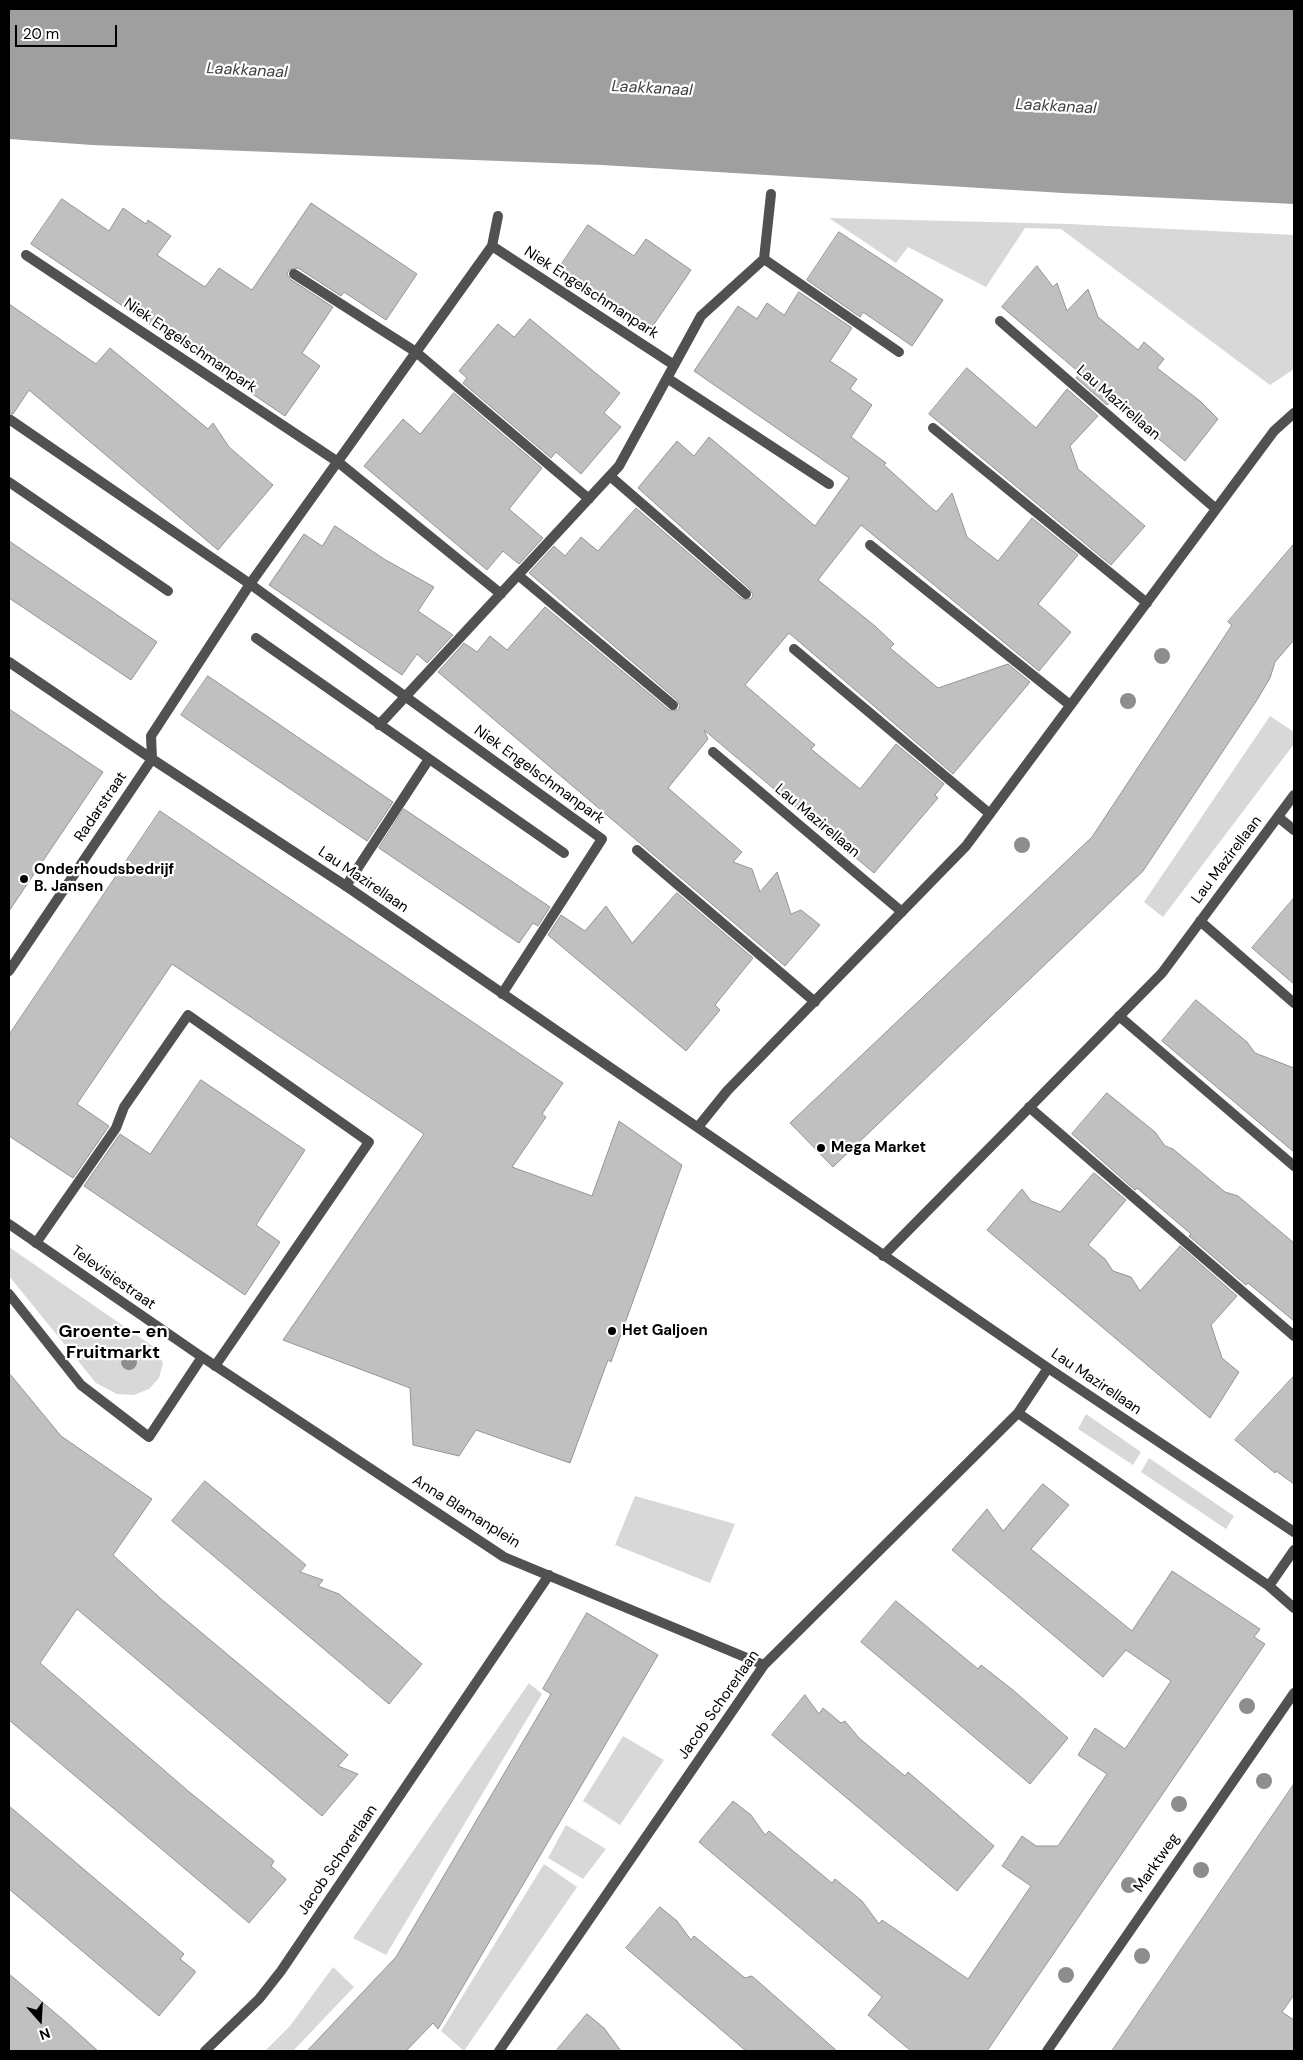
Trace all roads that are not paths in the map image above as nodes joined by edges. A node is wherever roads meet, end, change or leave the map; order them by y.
1 (772, 194) dead end
2 (498, 216) dead end
3 (492, 246) junction
4 (26, 254) dead end
5 (764, 259) junction
6 (294, 274) dead end
7 (1000, 321) dead end
8 (416, 352) junction
9 (899, 352) dead end
10 (674, 366) junction
11 (667, 378) junction
12 (1294, 414) edge
13 (9, 419) edge
14 (933, 428) dead end
15 (338, 462) junction
16 (610, 476) junction
17 (9, 482) edge
18 (829, 484) dead end
19 (589, 498) junction
20 (1216, 509) junction
21 (870, 545) dead end
22 (518, 575) junction
23 (250, 584) junction
24 (168, 591) dead end
25 (501, 594) junction
26 (746, 594) dead end
27 (1147, 603) junction
28 (256, 638) dead end
29 (794, 649) dead end
30 (9, 662) edge
31 (406, 697) junction
32 (673, 705) dead end
33 (1070, 705) junction
34 (380, 725) junction
35 (713, 752) dead end
36 (152, 759) junction
37 (429, 759) junction
38 (1294, 795) edge
39 (990, 814) junction
40 (1278, 817) junction
41 (1294, 830) edge
42 (637, 850) dead end
43 (564, 853) dead end
44 (346, 886) junction
45 (902, 912) junction
46 (1200, 921) junction
47 (9, 971) edge
48 (502, 994) junction
49 (815, 1002) junction
50 (1294, 1003) edge
51 (1120, 1016) junction
52 (1029, 1107) junction
53 (698, 1127) junction
54 (1294, 1166) edge
55 (9, 1224) edge
56 (36, 1243) junction
57 (883, 1256) junction
58 (9, 1294) edge
59 (1294, 1336) edge
60 (202, 1357) junction
61 (215, 1366) junction
62 (1048, 1368) junction
63 (1018, 1413) junction
64 (1294, 1532) edge
65 (1294, 1550) edge
66 (550, 1575) junction
67 (1269, 1586) junction
68 (1294, 1608) edge
69 (764, 1665) junction
70 (1294, 1693) edge
71 (205, 2051) edge
72 (499, 2051) edge
73 (1047, 2051) edge

1 - 5 street
2 - 3 street
3 - 8 street
3 - 10 street, Niek Engelschmanpark
4 - 15 street, Niek Engelschmanpark
5 - 9 street
5 - 10 street
6 - 8 street
7 - 20 street, Lau Mazirellaan
8 - 15 street
8 - 19 street
10 - 11 street
11 - 16 street
11 - 18 street
12 - 20 street
13 - 23 street, Niek Engelschmanpark
14 - 27 street
15 - 23 street
15 - 25 street, Niek Engelschmanpark
16 - 19 street
16 - 26 street
17 - 24 street
19 - 22 street
20 - 27 street
21 - 33 street
22 - 25 street
22 - 32 street
23 - 31 street, Niek Engelschmanpark
23 - 36 street
25 - 31 street
27 - 33 street
28 - 34 street
29 - 39 street
30 - 36 street, Lau Mazirellaan
31 - 34 street
31 - 48 street, Niek Engelschmanpark
33 - 39 street
34 - 37 street
35 - 45 street, Lau Mazirellaan
36 - 44 street, Lau Mazirellaan
36 - 47 street, Radarstraat
37 - 43 street
37 - 44 street
38 - 40 street, Lau Mazirellaan
39 - 45 street
40 - 41 street, Lau Mazirellaan
40 - 46 street, Lau Mazirellaan
42 - 49 street
44 - 48 street, Lau Mazirellaan
45 - 49 street
46 - 50 street, Lau Mazirellaan
46 - 51 street, Lau Mazirellaan
48 - 53 street, Lau Mazirellaan
49 - 53 street
51 - 52 street, Lau Mazirellaan
51 - 54 street
52 - 57 street, Lau Mazirellaan
52 - 59 street
53 - 57 street, Lau Mazirellaan
55 - 56 street, Televisiestraat
56 - 60 street, Televisiestraat
56 - 61 street
57 - 62 street, Lau Mazirellaan
58 - 60 street
60 - 61 street, Anna Blamanplein
61 - 66 street, Anna Blamanplein
62 - 63 street, Jacob Schorerlaan
62 - 64 street, Lau Mazirellaan
63 - 67 street
63 - 69 street, Jacob Schorerlaan
65 - 67 street
66 - 69 street, Anna Blamanplein
66 - 71 street, Jacob Schorerlaan
67 - 68 street
69 - 72 street, Jacob Schorerlaan
70 - 73 street, Marktweg

